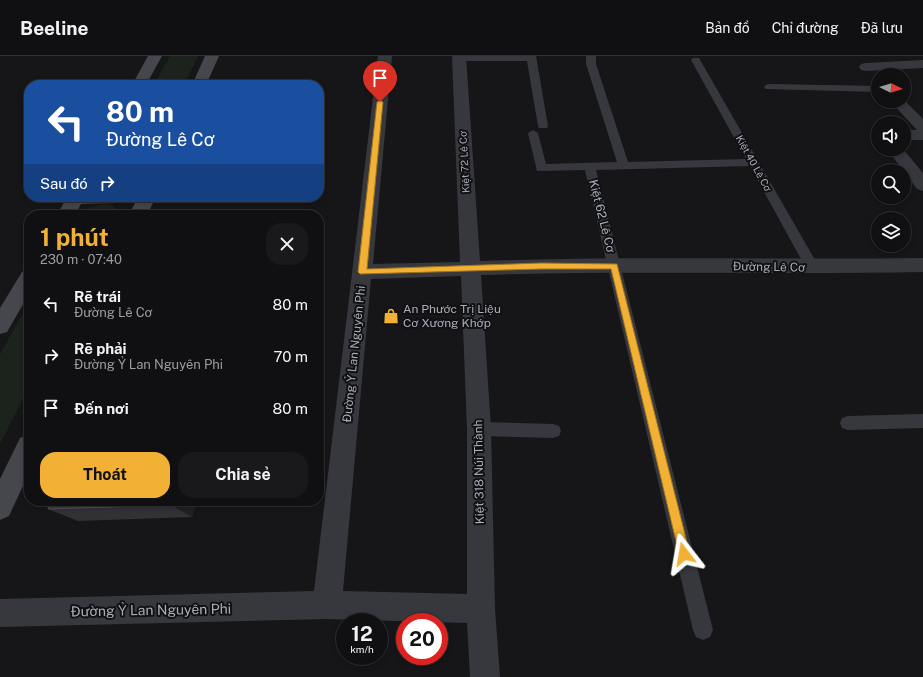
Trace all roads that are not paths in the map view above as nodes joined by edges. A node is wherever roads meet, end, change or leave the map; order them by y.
1 (155, 56) edge
2 (212, 56) edge
3 (385, 56) edge
4 (591, 56) edge
5 (855, 56) edge
6 (531, 57) edge
7 (459, 58) edge
8 (696, 60) dead end
9 (923, 64) edge
10 (866, 67) junction
11 (871, 73) edge
12 (142, 80) edge
13 (200, 80) edge
14 (769, 87) dead end
15 (871, 89) edge
16 (904, 108) edge
17 (544, 126) dead end
18 (923, 128) edge
19 (533, 133) dead end
20 (911, 135) edge
21 (923, 135) edge
22 (900, 156) edge
23 (753, 162) junction
24 (590, 166) junction
25 (624, 166) junction
26 (923, 185) edge
27 (923, 265) edge
28 (614, 266) junction
29 (470, 268) junction
30 (812, 268) junction
31 (362, 272) junction
32 (24, 285) edge
33 (0, 326) edge
34 (923, 421) edge
35 (848, 423) dead end
36 (479, 429) junction
37 (553, 431) dead end
38 (24, 457) edge
39 (0, 507) edge
40 (327, 605) junction
41 (481, 609) junction
42 (0, 613) edge
43 (703, 630) dead end
44 (485, 677) edge

1 - 12 street
2 - 13 street
3 - 31 street, Đường Ỷ Lan Nguyên Phi
4 - 25 lane
5 - 10 street
6 - 7 lane
6 - 17 lane
7 - 29 street, Kiệt 72 Lê Cơ
8 - 23 lane, Kiệt 40 Lê Cơ
9 - 10 street
10 - 11 street
14 - 15 lane
16 - 18 street
19 - 24 lane
20 - 21 street
22 - 26 street
23 - 25 lane
23 - 30 lane, Kiệt 40 Lê Cơ
24 - 25 lane
24 - 28 lane, Kiệt 62 Lê Cơ
27 - 30 street, Đường Lê Cơ
28 - 29 street, Đường Lê Cơ
28 - 30 street, Đường Lê Cơ
28 - 43 lane
29 - 31 street, Đường Lê Cơ
29 - 36 street, Kiệt 318 Núi Thành
31 - 40 street, Đường Ỷ Lan Nguyên Phi
32 - 33 street
34 - 35 lane
36 - 37 lane
36 - 41 street, Kiệt 318 Núi Thành
38 - 39 street
40 - 41 street, Đường Ỷ Lan Nguyên Phi
40 - 42 street, Đường Ỷ Lan Nguyên Phi
41 - 44 street, Kiệt 318 Núi Thành

